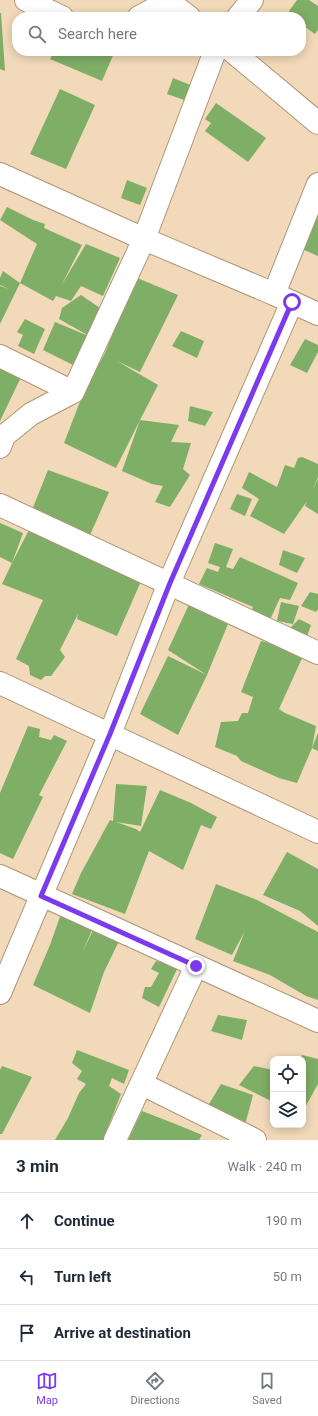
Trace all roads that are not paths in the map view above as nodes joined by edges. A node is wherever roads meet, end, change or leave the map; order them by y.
1 (26, 0) edge
2 (252, 0) edge
3 (168, 1) edge
4 (51, 12) edge
5 (148, 12) edge
6 (182, 12) edge
7 (242, 12) edge
8 (213, 56) edge
9 (238, 56) edge
10 (318, 122) edge
11 (0, 174) edge
12 (318, 184) edge
13 (144, 239) junction
14 (283, 298) junction
15 (318, 314) edge
16 (0, 356) edge
17 (73, 392) junction
18 (0, 447) edge
19 (0, 505) edge
20 (170, 583) junction
21 (318, 653) edge
22 (0, 683) edge
23 (110, 734) junction
24 (318, 832) edge
25 (0, 876) edge
26 (41, 896) junction
27 (196, 966) junction
28 (0, 993) edge
29 (318, 1021) edge
30 (142, 1084) junction
31 (115, 1140) edge
32 (255, 1140) edge

1 - 4 street
2 - 7 street
3 - 5 street
3 - 6 street
8 - 13 street
9 - 10 street
11 - 13 street
12 - 14 street
13 - 14 street
13 - 17 street
14 - 15 street
14 - 20 street
16 - 17 street
17 - 18 street
19 - 20 street
20 - 21 street
20 - 23 street
22 - 23 street
23 - 24 street
23 - 26 street
25 - 26 street
26 - 27 street
26 - 28 street
27 - 29 street
27 - 30 street
30 - 31 street
30 - 32 street

